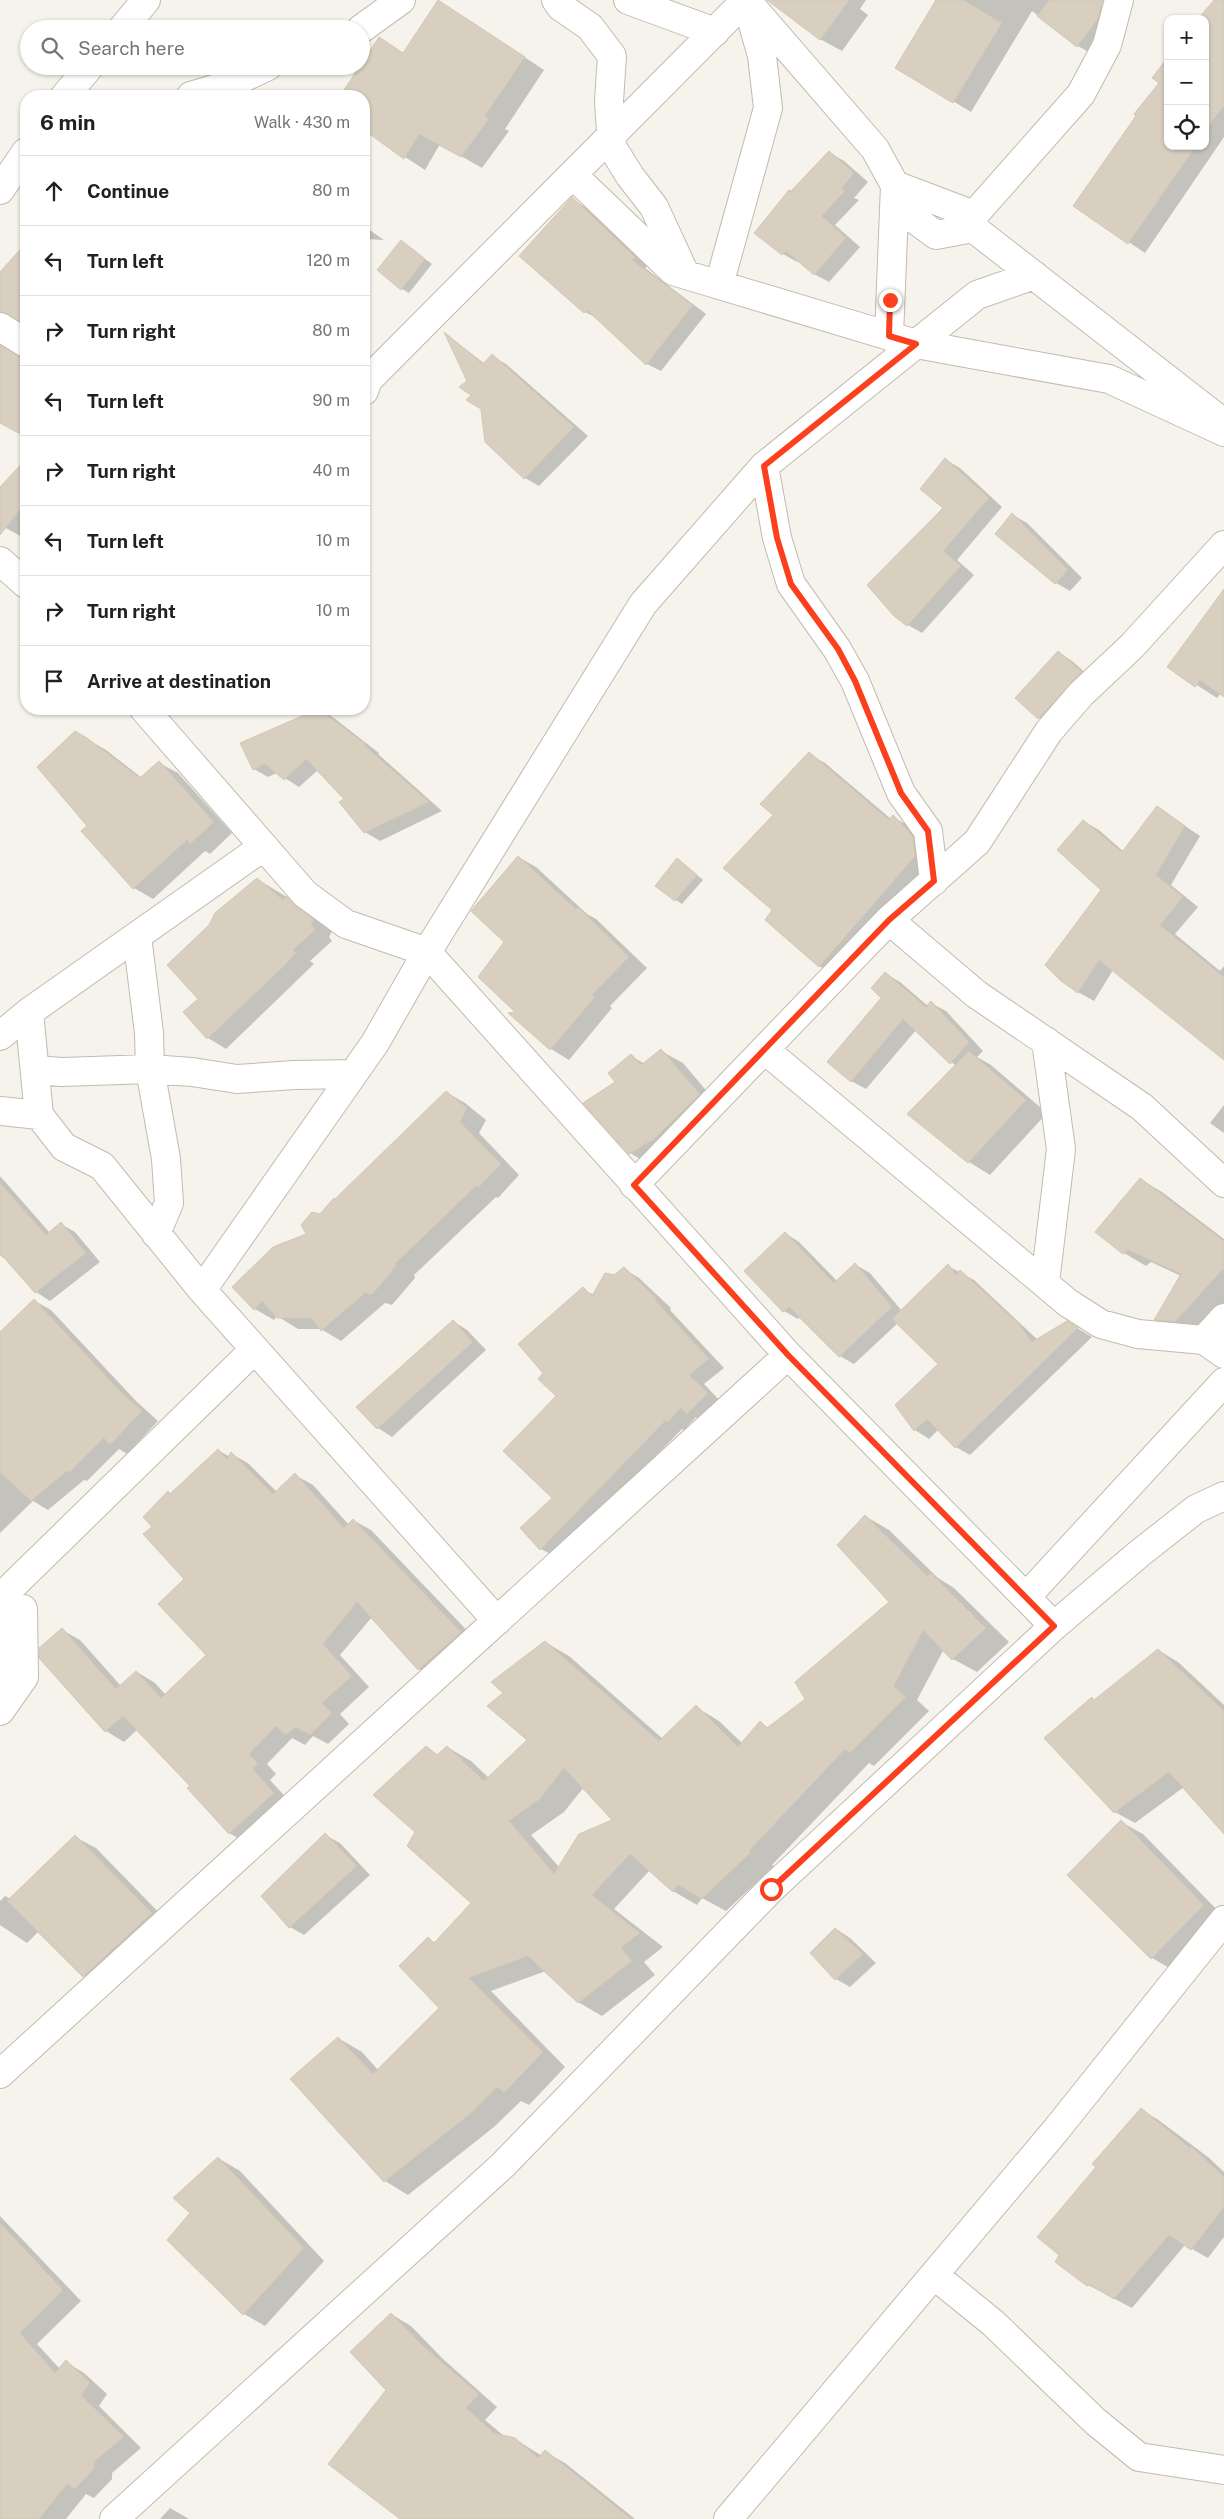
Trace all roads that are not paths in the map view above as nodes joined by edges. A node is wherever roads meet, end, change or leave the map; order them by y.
1 (146, 0) edge
2 (401, 0) edge
3 (556, 0) edge
4 (628, 0) edge
5 (746, 0) edge
6 (1119, 0) edge
7 (129, 20) edge
8 (370, 22) edge
9 (715, 32) junction
10 (82, 75) edge
11 (249, 75) edge
12 (70, 90) edge
13 (211, 90) edge
14 (613, 134) junction
15 (20, 161) edge
16 (573, 175) junction
17 (895, 185) junction
18 (0, 190) edge
19 (973, 221) junction
20 (1034, 275) junction
21 (686, 276) junction
22 (719, 285) junction
23 (0, 327) edge
24 (889, 336) junction
25 (20, 339) edge
26 (916, 344) junction
27 (370, 379) edge
28 (1224, 425) edge
29 (1224, 432) edge
30 (764, 466) junction
31 (1224, 545) edge
32 (0, 561) edge
33 (20, 579) edge
34 (150, 715) edge
35 (263, 847) junction
36 (934, 881) junction
37 (889, 920) junction
38 (137, 936) junction
39 (427, 952) junction
40 (29, 1012) junction
41 (0, 1036) edge
42 (1046, 1041) junction
43 (765, 1050) junction
44 (150, 1069) junction
45 (34, 1070) junction
46 (353, 1074) junction
47 (0, 1112) edge
48 (39, 1115) junction
49 (1224, 1183) edge
50 (634, 1185) junction
51 (156, 1234) junction
52 (1045, 1283) junction
53 (202, 1290) junction
54 (1224, 1318) edge
55 (1214, 1347) edge
56 (255, 1349) junction
57 (788, 1355) junction
58 (1224, 1382) edge
59 (1224, 1496) edge
60 (1026, 1597) junction
61 (8, 1608) edge
62 (497, 1621) junction
63 (1054, 1626) junction
64 (0, 1680) edge
65 (0, 1711) edge
66 (1224, 1920) edge
67 (4, 2060) edge
68 (934, 2275) junction
69 (1224, 2470) edge
70 (114, 2519) edge
71 (728, 2519) edge

1 - 7 street
2 - 8 street
3 - 14 street
4 - 9 street
5 - 9 street
5 - 17 street
5 - 22 street
6 - 19 street
9 - 14 street
10 - 12 street
11 - 13 street
14 - 16 street
14 - 21 street
15 - 18 street
16 - 21 street
16 - 27 street
17 - 19 street
17 - 24 street
19 - 20 street
20 - 26 street
20 - 28 street
21 - 22 street
22 - 24 street
23 - 25 street
24 - 26 street
26 - 29 street
26 - 30 street
30 - 36 street
30 - 39 street
31 - 36 street
32 - 33 street
34 - 35 street
35 - 38 street
35 - 39 street
36 - 37 street
37 - 42 street
37 - 43 street
38 - 40 street
38 - 44 street
39 - 46 street
39 - 50 street
40 - 41 street
40 - 45 street
42 - 49 street
42 - 52 street
43 - 50 street
43 - 52 street
44 - 45 street
44 - 46 street
44 - 51 street
45 - 48 street
46 - 53 street
47 - 48 street
48 - 51 street
50 - 57 street
51 - 53 street
52 - 55 street
53 - 56 street
54 - 55 street
56 - 61 street
56 - 62 street
57 - 60 street
57 - 62 street
58 - 60 street
59 - 63 street
60 - 63 street
61 - 64 street
61 - 65 street
62 - 67 street
63 - 70 street
66 - 68 street
68 - 69 street
68 - 71 street

